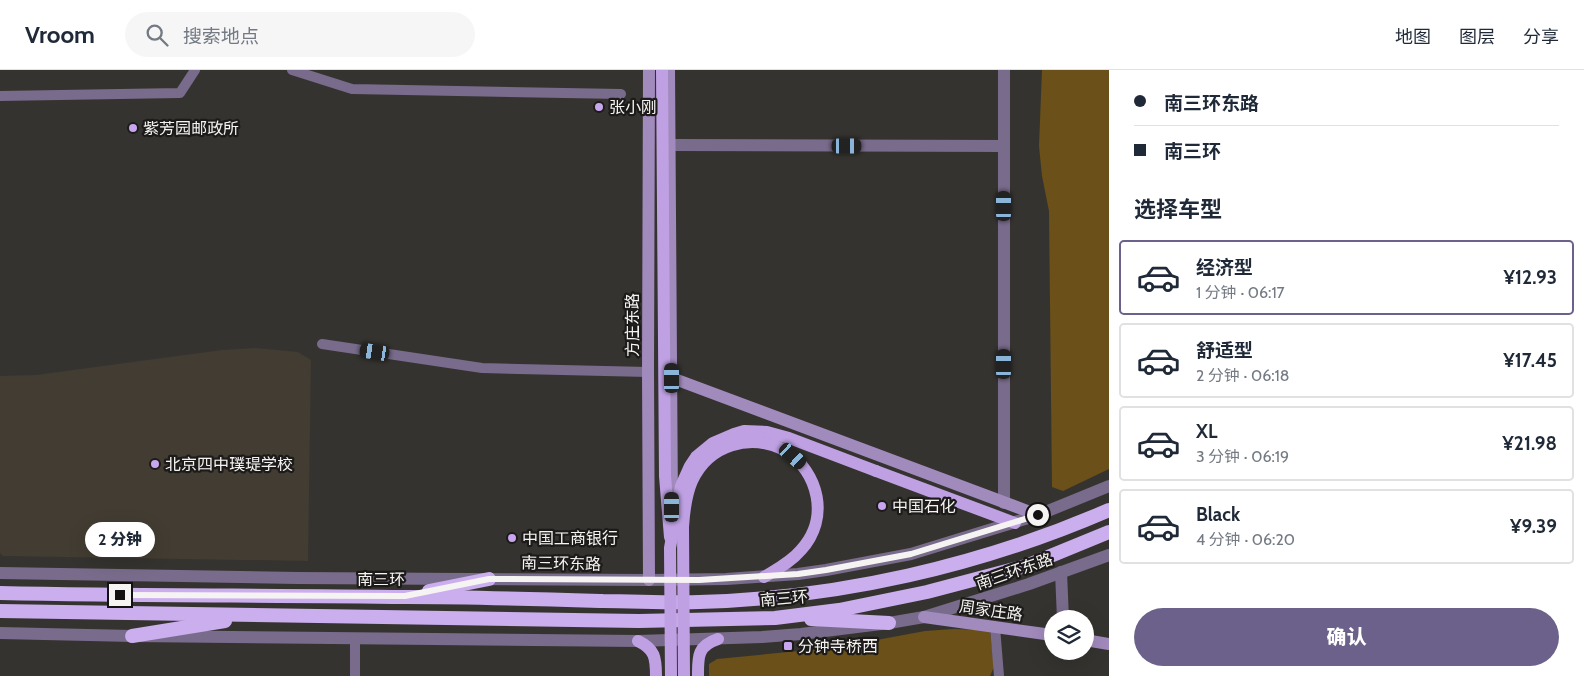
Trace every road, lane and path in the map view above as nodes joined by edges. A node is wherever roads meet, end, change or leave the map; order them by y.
1 (195, 70) edge
2 (292, 70) edge
3 (649, 70) edge
4 (662, 70) edge
5 (669, 70) edge
6 (1004, 70) edge
7 (622, 94) dead end
8 (0, 96) edge
9 (671, 145) junction
10 (1004, 146) junction
11 (322, 344) dead end
12 (648, 372) junction
13 (672, 378) junction
14 (1109, 486) edge
15 (1004, 503) junction
16 (1109, 510) edge
17 (1038, 515) junction
18 (1015, 523) junction
19 (1109, 532) edge
20 (670, 548) junction
21 (1109, 555) edge
22 (1060, 572) junction
23 (0, 573) edge
24 (764, 577) junction
25 (489, 579) junction
26 (650, 580) junction
27 (672, 580) junction
28 (0, 593) edge
29 (405, 596) junction
30 (1062, 610) edge
31 (0, 611) edge
32 (260, 615) junction
33 (924, 617) junction
34 (775, 618) junction
35 (889, 624) junction
36 (995, 627) junction
37 (0, 633) edge
38 (1044, 635) edge
39 (132, 636) junction
40 (355, 638) junction
41 (718, 639) junction
42 (638, 641) junction
43 (1094, 642) edge
44 (1109, 644) edge
45 (355, 676) edge
46 (656, 676) edge
47 (671, 676) edge
48 (684, 676) edge
49 (698, 676) edge
50 (999, 676) edge

1 - 8 street
2 - 7 street
3 - 12 main road, 方庄东路
4 - 20 main road, bridge
5 - 9 main road
6 - 10 street
9 - 10 street
9 - 13 main road
10 - 15 street
11 - 12 street
12 - 26 main road, 方庄东路
13 - 15 main road
13 - 27 main road
14 - 17 street, 南三环东路
15 - 17 main road
16 - 29 highway, 南三环
17 - 18 street, 南三环东路
18 - 20 main road, bridge
18 - 24 street, 南三环东路
19 - 34 highway, 南三环
20 - 47 main road, bridge
21 - 22 street, 南三环东路
22 - 30 street
22 - 33 street, 南三环东路
23 - 25 street, 南三环东路
24 - 27 street, 南三环东路
24 - 48 main road, bridge
25 - 26 street, 南三环东路
25 - 29 highway
26 - 27 street, 南三环东路
28 - 29 highway, 南三环
31 - 32 highway, 南三环
32 - 34 highway, 南三环
32 - 39 highway
33 - 35 street, 南三环东路
33 - 36 main road, 周家庄路
34 - 35 highway
35 - 41 street, 南三环东路
36 - 38 main road, 周家庄路
36 - 50 street
37 - 39 street, 南三环东路
39 - 40 street, 南三环东路
40 - 42 street, 南三环东路
40 - 45 street
41 - 42 street, 南三环东路
41 - 49 main road
42 - 46 main road
43 - 44 main road

